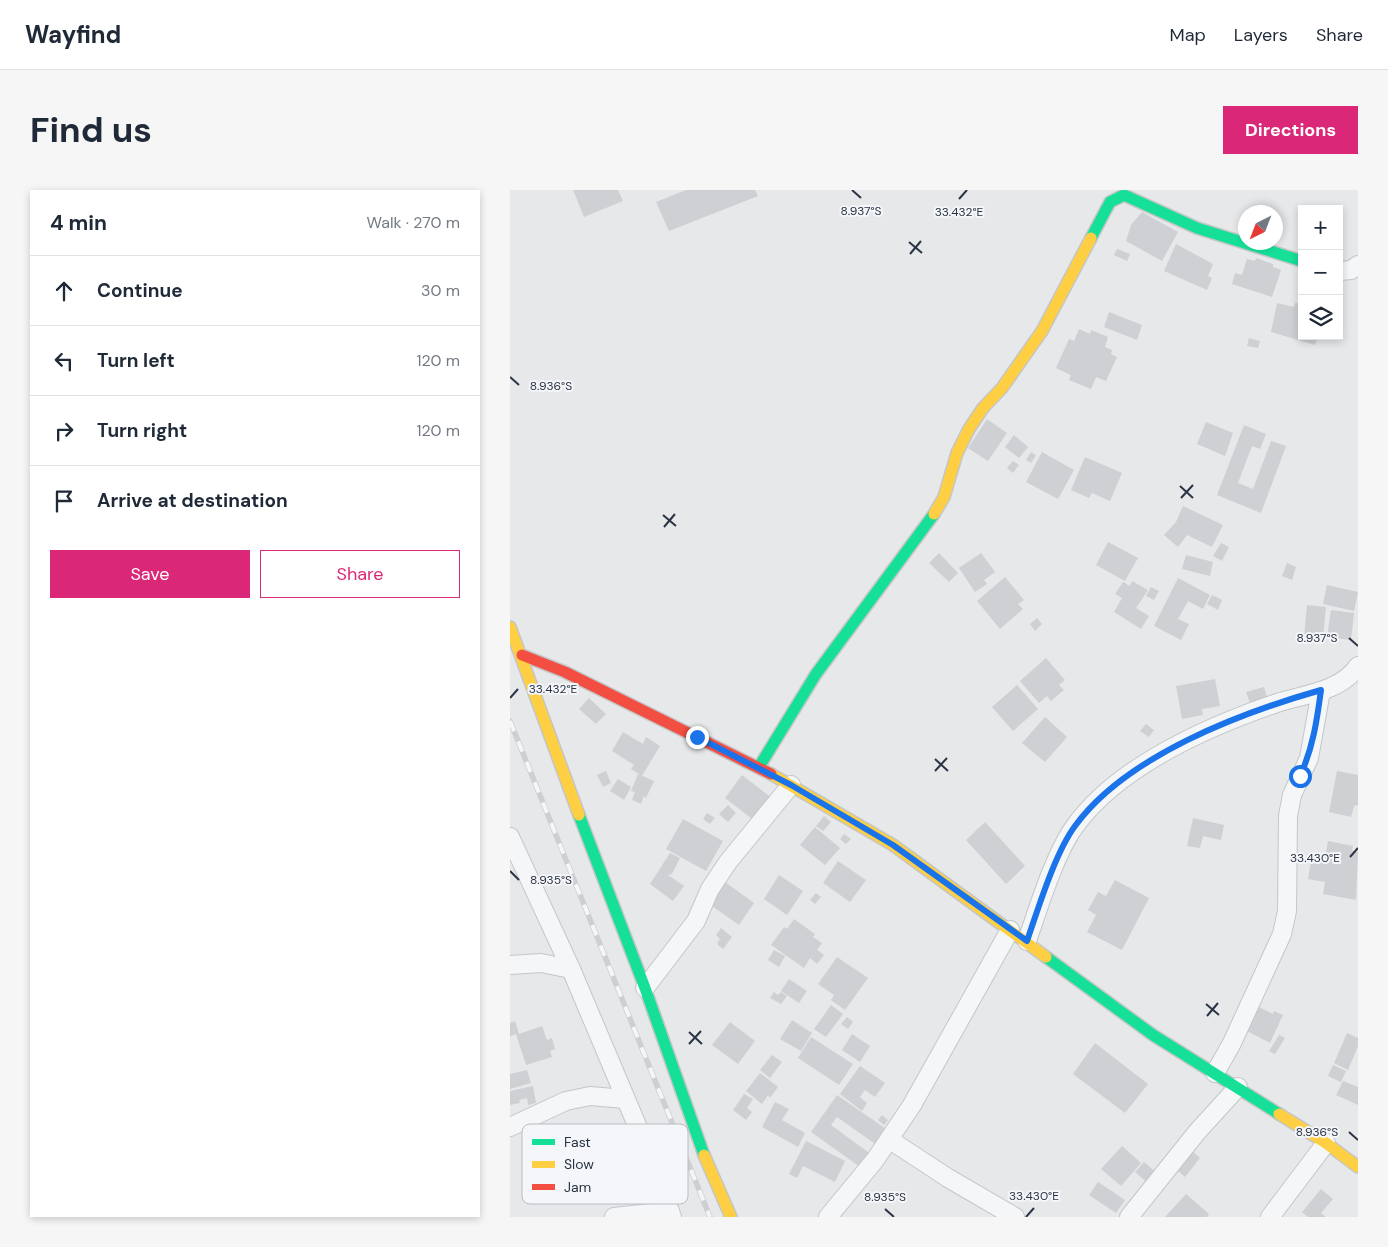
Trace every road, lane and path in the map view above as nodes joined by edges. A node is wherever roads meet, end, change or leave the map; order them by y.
1 (1122, 192) edge
2 (1298, 260) edge
3 (1358, 265) edge
4 (1343, 270) edge
5 (510, 627) edge
6 (522, 655) junction
7 (1358, 666) edge
8 (1321, 690) junction
9 (759, 767) junction
10 (791, 785) junction
11 (510, 837) edge
12 (1010, 930) junction
13 (1027, 941) junction
14 (510, 965) edge
15 (571, 969) junction
16 (645, 988) junction
17 (1215, 1073) junction
18 (1238, 1087) junction
19 (625, 1099) junction
20 (635, 1124) edge
21 (510, 1127) edge
22 (890, 1140) junction
23 (1326, 1143) junction
24 (1358, 1167) edge
25 (671, 1214) edge
26 (614, 1217) edge
27 (731, 1217) edge
28 (828, 1217) edge
29 (1015, 1217) edge
30 (1129, 1217) edge
31 (1270, 1217) edge

1 - 2 street
1 - 9 street
3 - 4 street
5 - 6 street
6 - 9 street
6 - 16 street
7 - 8 street
8 - 13 street
8 - 17 street
9 - 10 street
10 - 12 street
10 - 16 street
11 - 15 street
12 - 13 street
12 - 22 street
13 - 17 street
14 - 15 street
15 - 19 street
16 - 27 street
17 - 18 street
18 - 23 street
18 - 30 street
19 - 20 street
19 - 21 street
22 - 28 street
22 - 29 street
23 - 24 street
23 - 31 street
25 - 26 street

